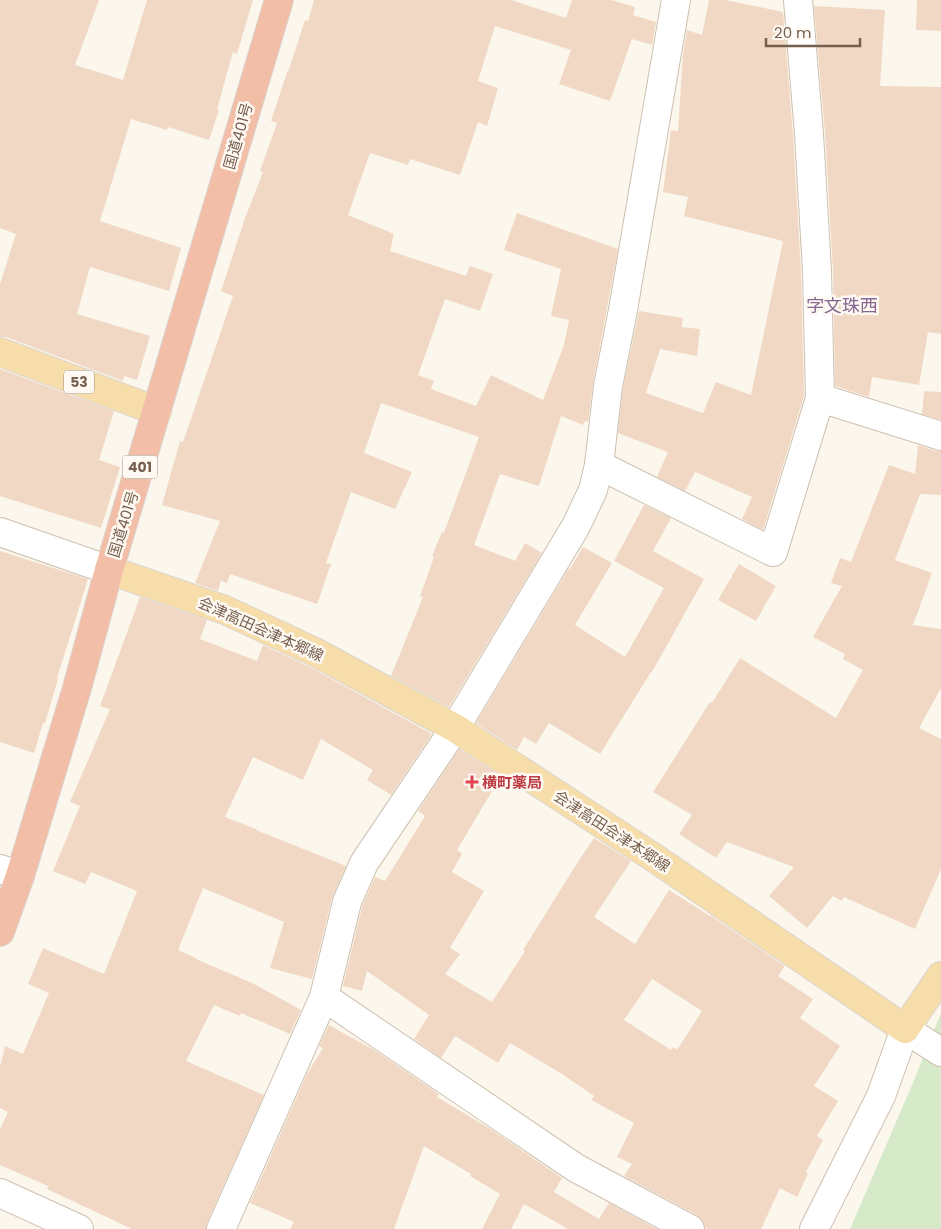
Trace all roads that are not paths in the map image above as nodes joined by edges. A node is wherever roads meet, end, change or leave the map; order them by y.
1 (279, 0) edge
2 (676, 0) edge
3 (798, 0) edge
4 (0, 352) edge
5 (820, 398) junction
6 (157, 411) junction
7 (941, 436) edge
8 (599, 465) junction
9 (0, 532) edge
10 (109, 570) junction
11 (456, 728) junction
12 (10, 872) edge
13 (0, 932) edge
14 (941, 976) edge
15 (324, 997) junction
16 (905, 1029) junction
17 (941, 1052) edge
18 (0, 1193) edge
19 (79, 1229) edge
20 (220, 1229) edge
21 (690, 1229) edge
22 (814, 1229) edge

1 - 6 highway, 国道401号 / 401
2 - 8 street
3 - 5 street
4 - 6 main road, 53
5 - 7 street
5 - 8 street
6 - 10 highway, 国道401号 / 401
8 - 11 street
9 - 10 street
10 - 11 main road, 会津高田会津本郷線
10 - 12 highway, 国道401号 / 401
11 - 15 street
11 - 16 main road, 会津高田会津本郷線
12 - 13 highway, 国道401号 / 401
14 - 16 main road
15 - 20 street
15 - 21 street
16 - 17 street
16 - 22 street
18 - 19 street

